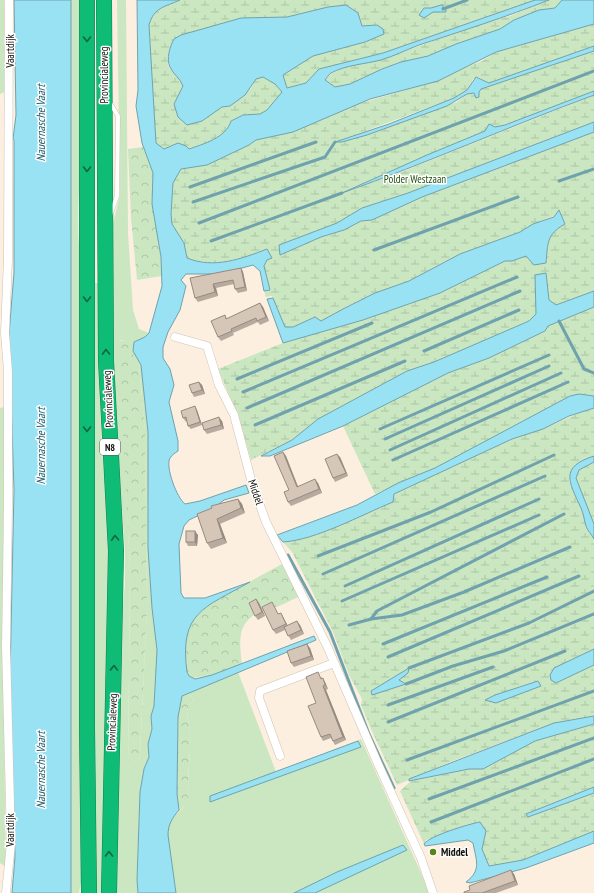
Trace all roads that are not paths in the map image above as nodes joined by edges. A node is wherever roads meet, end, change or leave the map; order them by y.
1 (10, 0) edge
2 (87, 0) edge
3 (104, 0) edge
4 (175, 337) dead end
5 (334, 663) junction
6 (280, 756) dead end
7 (6, 893) edge
8 (90, 893) edge
9 (109, 893) edge
10 (433, 893) edge

1 - 7 street, Vaartdijk
2 -> 8 highway, Provincialeweg / N8
9 -> 3 highway, Provincialeweg / N8
4 - 5 street, Middel
5 - 6 street
5 - 10 street, Middel

